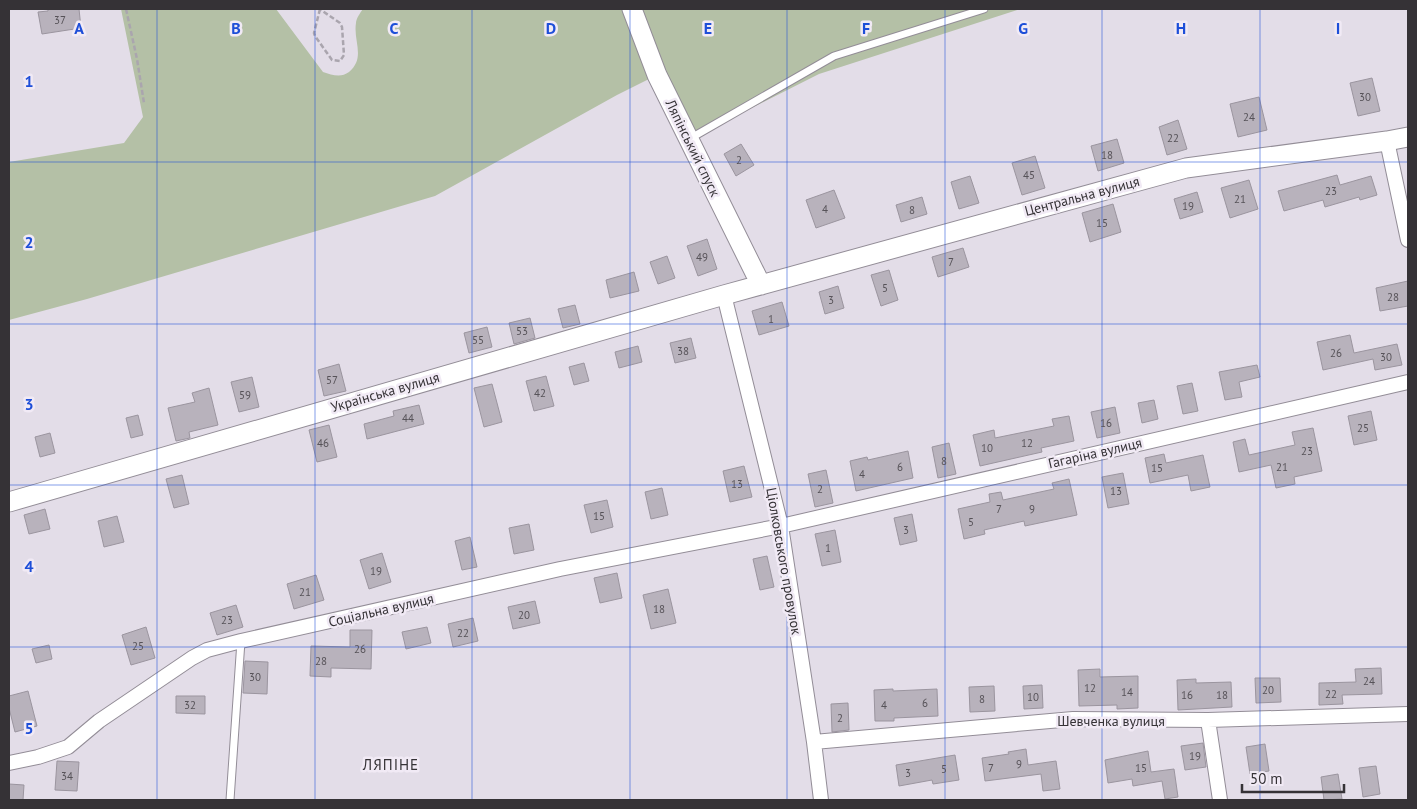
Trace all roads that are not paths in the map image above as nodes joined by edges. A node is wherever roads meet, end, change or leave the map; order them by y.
1 (632, 9) edge
2 (984, 9) edge
3 (1408, 137) edge
4 (688, 140) junction
5 (1388, 141) junction
6 (1408, 240) edge
7 (761, 285) junction
8 (724, 295) junction
9 (1408, 382) edge
10 (9, 502) edge
11 (781, 526) junction
12 (242, 641) junction
13 (1408, 714) edge
14 (1208, 720) junction
15 (814, 742) junction
16 (9, 763) edge
17 (230, 800) edge
18 (821, 800) edge
19 (1220, 800) edge

1 - 4 street, Ляпінський спуск
2 - 4 lane
3 - 5 street, Центральна вулиця
4 - 7 street, Ляпінський спуск
5 - 6 street
5 - 7 street, Центральна вулиця
7 - 8 street, Українська вулиця
8 - 10 street, Українська вулиця
8 - 11 street, Ціолковського провулок
9 - 11 street, Гагаріна вулиця
11 - 12 street, Соціальна вулиця
11 - 15 street, Ціолковського провулок
12 - 16 street, Соціальна вулиця
12 - 17 lane
13 - 14 street, Шевченка вулиця
14 - 15 street, Шевченка вулиця
14 - 19 street
15 - 18 street, Ціолковського провулок

